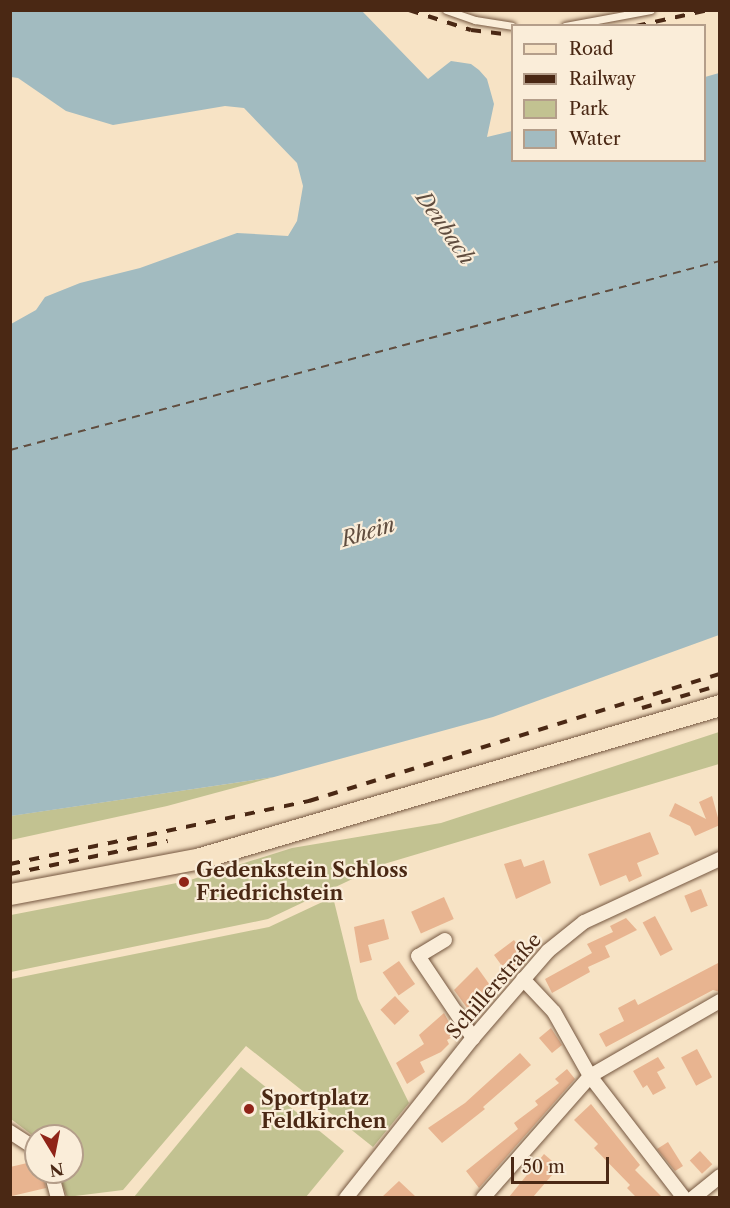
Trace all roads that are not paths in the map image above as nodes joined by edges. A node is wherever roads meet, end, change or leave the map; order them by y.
1 (446, 10) edge
2 (651, 10) edge
3 (576, 24) edge
4 (511, 26) edge
5 (720, 705) edge
6 (720, 859) edge
7 (10, 894) edge
8 (445, 940) dead end
9 (523, 979) junction
10 (720, 1002) edge
11 (473, 1038) junction
12 (590, 1076) junction
13 (10, 1132) edge
14 (24, 1141) edge
15 (720, 1176) edge
16 (346, 1197) edge
17 (483, 1197) edge
18 (684, 1197) edge
19 (693, 1197) edge

1 - 4 lane
2 - 3 lane
5 - 7 main road
6 - 9 street, Schillerstraße
8 - 11 street
9 - 11 street, Schillerstraße
9 - 12 street
10 - 12 street
11 - 16 street, Schillerstraße
12 - 17 street
12 - 18 street
13 - 14 street
15 - 19 street

